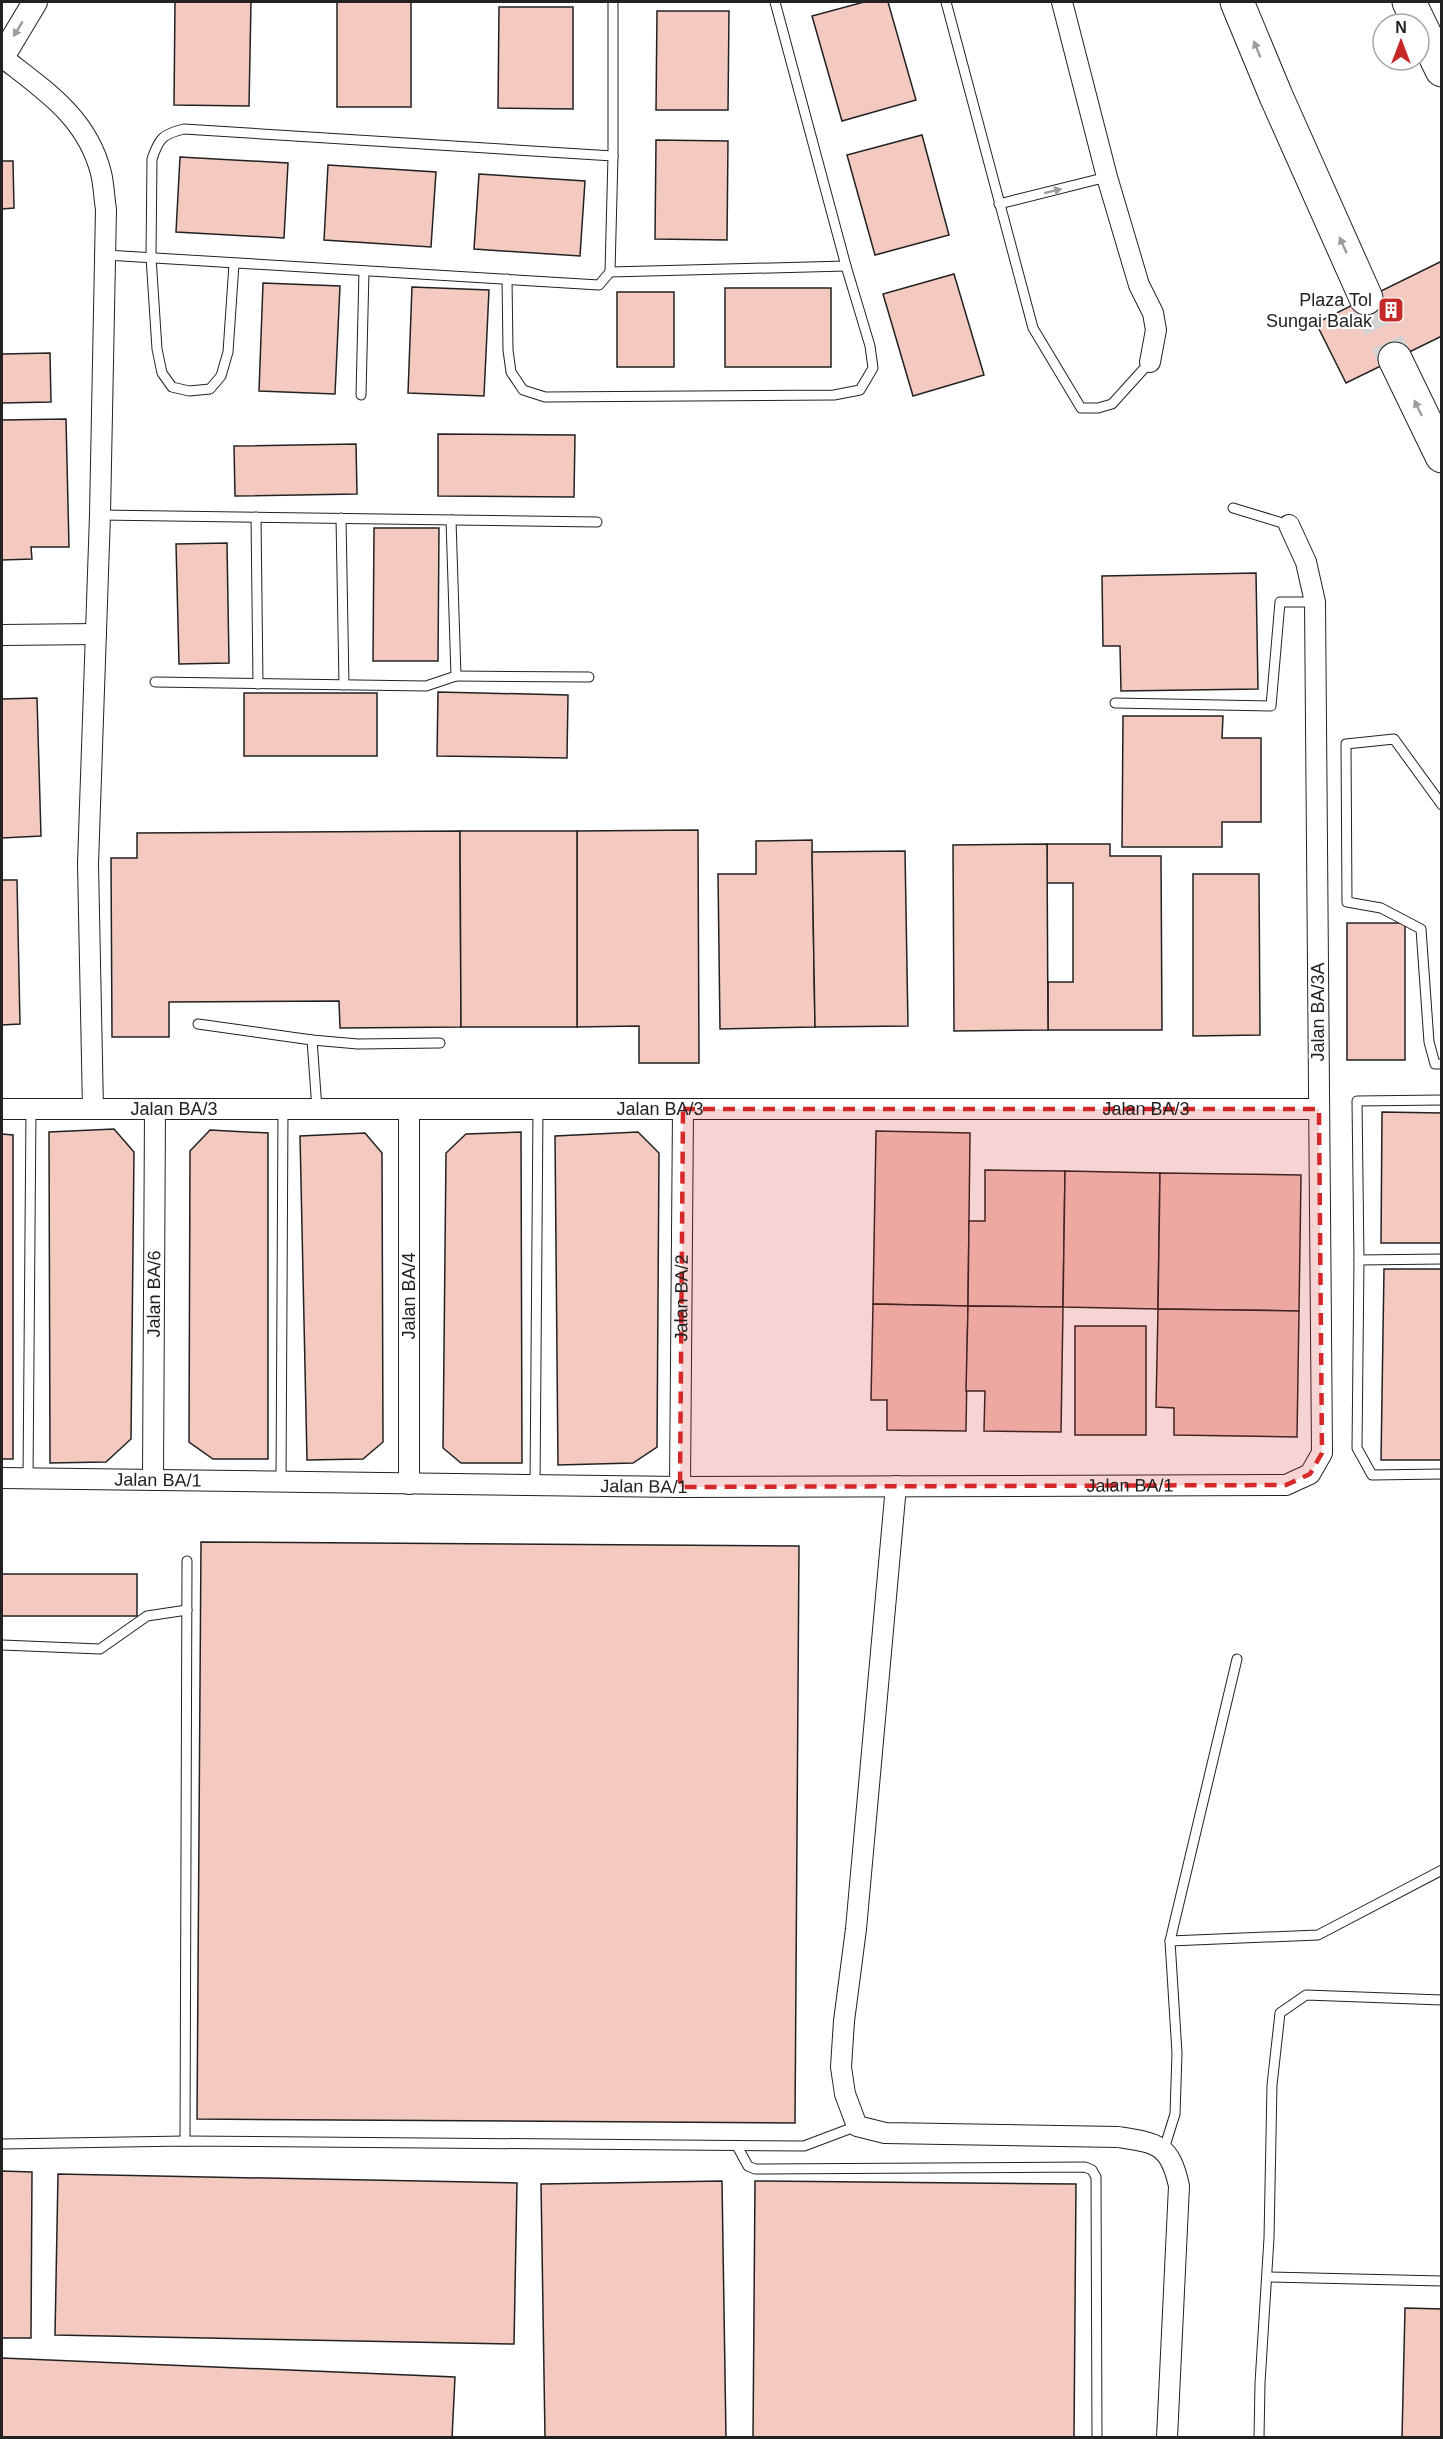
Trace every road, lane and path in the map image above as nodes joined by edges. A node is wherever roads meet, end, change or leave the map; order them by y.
1 (35, 2) edge
2 (614, 2) edge
3 (775, 2) edge
4 (946, 2) edge
5 (1062, 2) edge
6 (1237, 2) edge
7 (1409, 2) edge
8 (2, 57) edge
9 (1442, 70) edge
10 (613, 156) junction
11 (1107, 177) junction
12 (999, 204) junction
13 (106, 255) junction
14 (151, 256) junction
15 (234, 264) junction
16 (846, 266) junction
17 (364, 271) junction
18 (610, 272) junction
19 (507, 279) junction
20 (1366, 298) tunnel mouth
21 (1395, 359) tunnel mouth
22 (1150, 362) joint
23 (361, 395) dead end
24 (1442, 456) edge
25 (1233, 508) dead end
26 (100, 515) junction
27 (256, 517) junction
28 (341, 518) junction
29 (451, 520) junction
30 (597, 522) dead end
31 (1289, 525) joint
32 (1315, 602) junction
33 (96, 634) junction
34 (2, 635) edge
35 (456, 676) junction
36 (589, 677) dead end
37 (155, 682) dead end
38 (258, 684) junction
39 (344, 685) junction
40 (1115, 703) dead end
41 (1442, 805) edge
42 (198, 1024) dead end
43 (312, 1040) junction
44 (440, 1043) dead end
45 (1442, 1064) edge
46 (1442, 1100) edge
47 (2, 1109) edge
48 (31, 1109) junction
49 (93, 1109) junction
50 (155, 1109) junction
51 (283, 1109) junction
52 (317, 1109) junction
53 (409, 1109) junction
54 (538, 1109) junction
55 (683, 1109) junction
56 (1319, 1109) junction
57 (1442, 1259) edge
58 (1359, 1260) junction
59 (1442, 1474) edge
60 (2, 1478) edge
61 (28, 1479) junction
62 (153, 1480) junction
63 (281, 1482) junction
64 (408, 1484) junction
65 (535, 1485) junction
66 (1286, 1485) joint
67 (896, 1486) junction
68 (680, 1487) junction
69 (187, 1562) dead end
70 (187, 1610) junction
71 (2, 1645) edge
72 (1237, 1659) dead end
73 (1442, 1870) edge
74 (1170, 1941) junction
75 (1442, 2000) edge
76 (857, 2126) junction
77 (185, 2141) junction
78 (2, 2144) edge
79 (737, 2146) junction
80 (1164, 2149) junction
81 (1267, 2277) junction
82 (1442, 2282) edge
83 (1097, 2438) edge
84 (1167, 2438) edge
85 (1259, 2438) edge

1 -> 8 street
2 - 10 lane
3 - 16 lane
4 - 12 lane
5 - 11 street
20 -> 6 highway
7 - 9 highway
8 - 13 street
10 - 14 lane
10 - 18 lane
12 -> 11 lane
11 - 22 street
12 - 22 lane
13 - 14 lane
13 - 26 street
14 - 15 lane
14 - 15 lane
15 - 17 lane
16 - 18 lane
16 - 19 lane
17 - 19 lane
17 - 23 lane
18 - 19 lane
24 -> 21 highway
25 - 31 lane
26 - 27 lane
26 - 33 street
27 - 28 lane
27 - 38 lane
28 - 29 lane
28 - 39 lane
29 - 30 lane
29 - 35 lane
31 - 32 street, Jalan BA/3A
32 - 40 lane
32 - 56 street, Jalan BA/3A
33 - 34 street
33 - 49 street
35 - 36 lane
35 - 39 lane
37 - 38 lane
38 - 39 lane
41 - 45 lane
42 - 43 lane
43 - 44 lane
43 - 52 lane
46 - 58 lane
47 - 48 street, Jalan BA/3
48 - 49 street, Jalan BA/3
48 - 61 lane
49 - 50 street, Jalan BA/3
50 - 51 street, Jalan BA/3
50 - 62 street, Jalan BA/6
51 - 52 street, Jalan BA/3
51 - 63 lane
52 - 53 street, Jalan BA/3
53 - 54 street, Jalan BA/3
53 - 64 street, Jalan BA/4
54 - 55 street, Jalan BA/3
54 - 65 lane
55 - 56 street, Jalan BA/3
55 - 68 street, Jalan BA/2
56 - 66 street, Jalan BA/3A
57 - 58 lane
58 - 59 lane
60 - 61 street, Jalan BA/1
61 - 62 street, Jalan BA/1
62 - 63 street, Jalan BA/1
63 - 64 street, Jalan BA/1
64 - 65 street, Jalan BA/1
65 - 68 street, Jalan BA/1
66 - 67 street, Jalan BA/1
67 - 68 street, Jalan BA/1
67 - 76 street
69 - 70 lane
70 - 71 lane
70 - 77 lane
72 - 74 lane
73 - 74 lane
74 - 80 lane
75 - 81 lane
76 - 79 lane
76 - 80 street
77 - 78 lane
77 - 79 lane
79 - 83 lane
80 - 84 street
81 - 82 lane
81 - 85 lane

